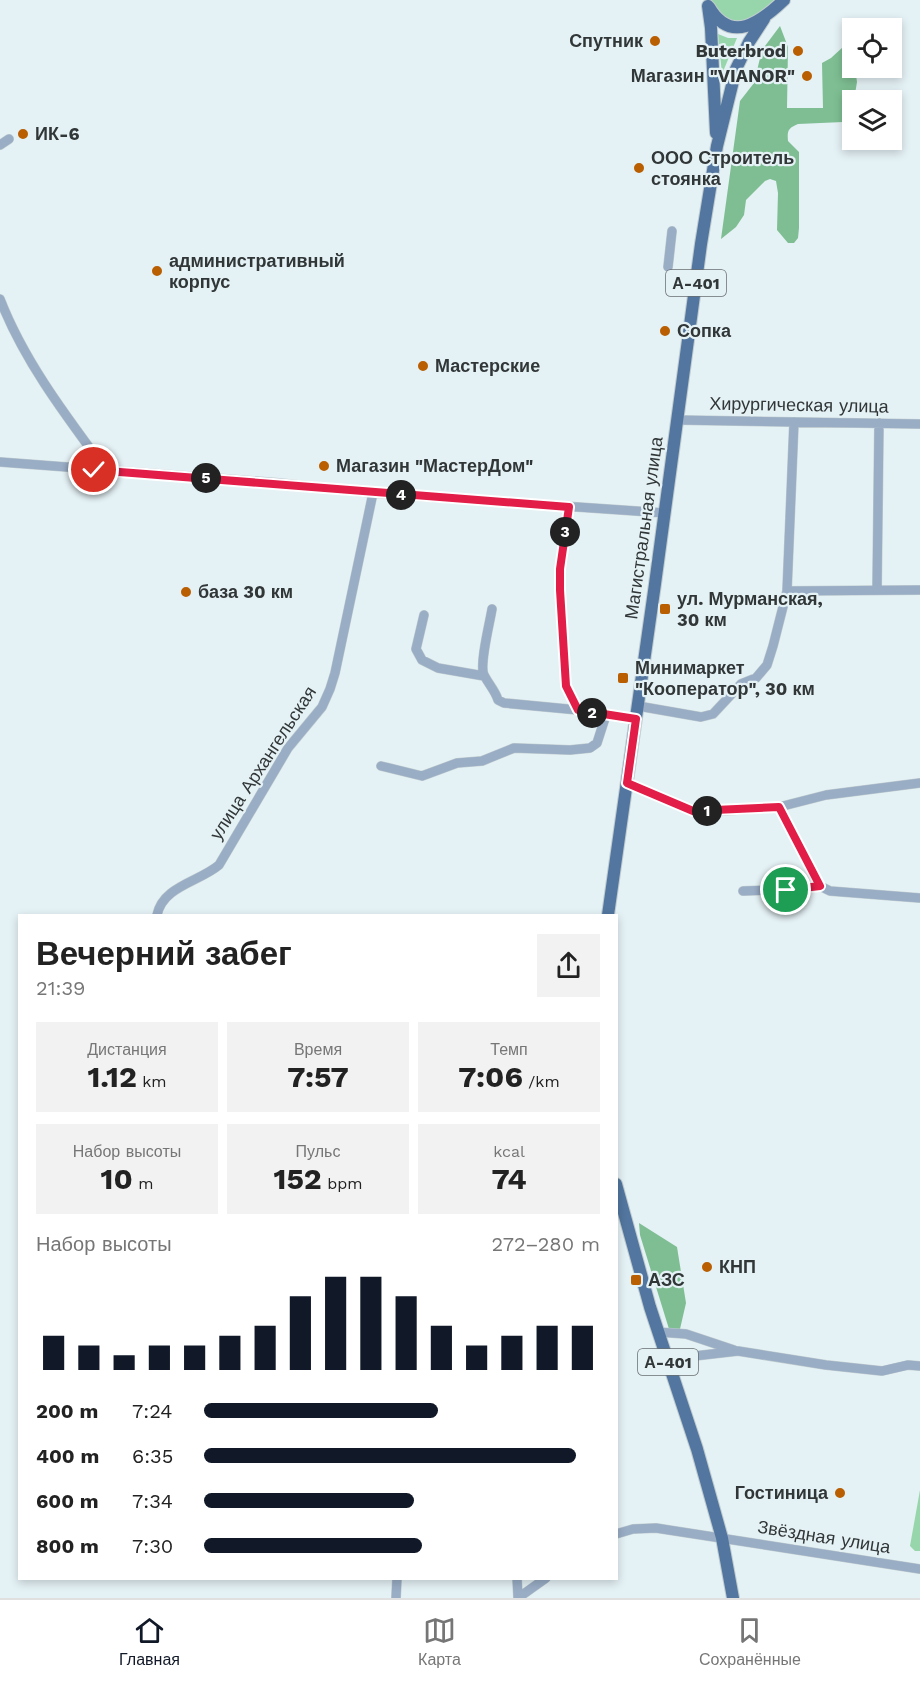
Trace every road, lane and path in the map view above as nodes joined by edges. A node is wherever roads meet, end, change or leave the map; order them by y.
1 (784, 0) edge
2 (707, 3) edge
3 (764, 19) junction
4 (9, 139) dead end
5 (0, 145) edge
6 (717, 146) junction
7 (672, 231) dead end
8 (668, 267) dead end
9 (0, 299) edge
10 (678, 420) junction
11 (794, 422) junction
12 (879, 423) junction
13 (920, 424) edge
14 (0, 462) edge
15 (106, 470) junction
16 (373, 492) junction
17 (569, 507) junction
18 (665, 513) junction
19 (878, 590) junction
20 (920, 590) edge
21 (787, 591) junction
22 (492, 609) dead end
23 (424, 615) dead end
24 (484, 676) junction
25 (638, 705) junction
26 (578, 710) junction
27 (606, 715) junction
28 (636, 719) junction
29 (381, 766) dead end
30 (627, 783) junction
31 (920, 783) edge
32 (779, 807) junction
33 (820, 886) junction
34 (743, 891) dead end
35 (920, 898) edge
36 (157, 914) edge
37 (608, 914) edge
38 (620, 1211) edge
39 (658, 1332) junction
40 (738, 1351) junction
41 (920, 1366) edge
42 (670, 1367) junction
43 (618, 1533) edge
44 (722, 1538) junction
45 (920, 1569) edge
46 (397, 1580) edge
47 (517, 1580) edge
48 (543, 1580) edge
49 (396, 1598) edge
50 (518, 1598) edge
51 (733, 1598) edge

1 - 3 main road, А-401
2 - 3 main road, А-401
2 - 6 main road, Магистральная улица / А-401
3 - 6 main road, Магистральная улица / А-401
4 - 5 street
6 - 10 main road, Магистральная улица / А-401
7 - 8 street
9 - 15 street
10 - 11 street, Хирургическая улица
10 - 18 main road, Магистральная улица / А-401
11 - 12 street, Хирургическая улица
11 - 21 street
12 - 13 street, Хирургическая улица
12 - 19 street
14 - 15 street
15 - 16 street
16 - 17 street
16 - 36 street, улица Архангельская
17 - 18 street
17 - 26 street
18 - 25 main road, Магистральная улица / А-401
19 - 20 street
19 - 21 street
21 - 25 street
22 - 24 street
23 - 24 street
24 - 26 street
25 - 28 main road, Магистральная улица / А-401
26 - 27 street
27 - 28 street
27 - 29 street
28 - 30 main road, Магистральная улица / А-401
30 - 32 street
30 - 37 main road, Магистральная улица / А-401
31 - 32 street
32 - 33 street
33 - 34 street
33 - 35 street
38 - 39 main road, А-401
39 - 40 street
39 - 42 main road, А-401
40 - 41 street
40 - 42 street
42 - 44 main road, А-401
43 - 44 street, Звёздная улица
44 - 45 street, Звёздная улица
44 - 51 main road
46 - 49 street
47 - 50 street
48 - 50 street

